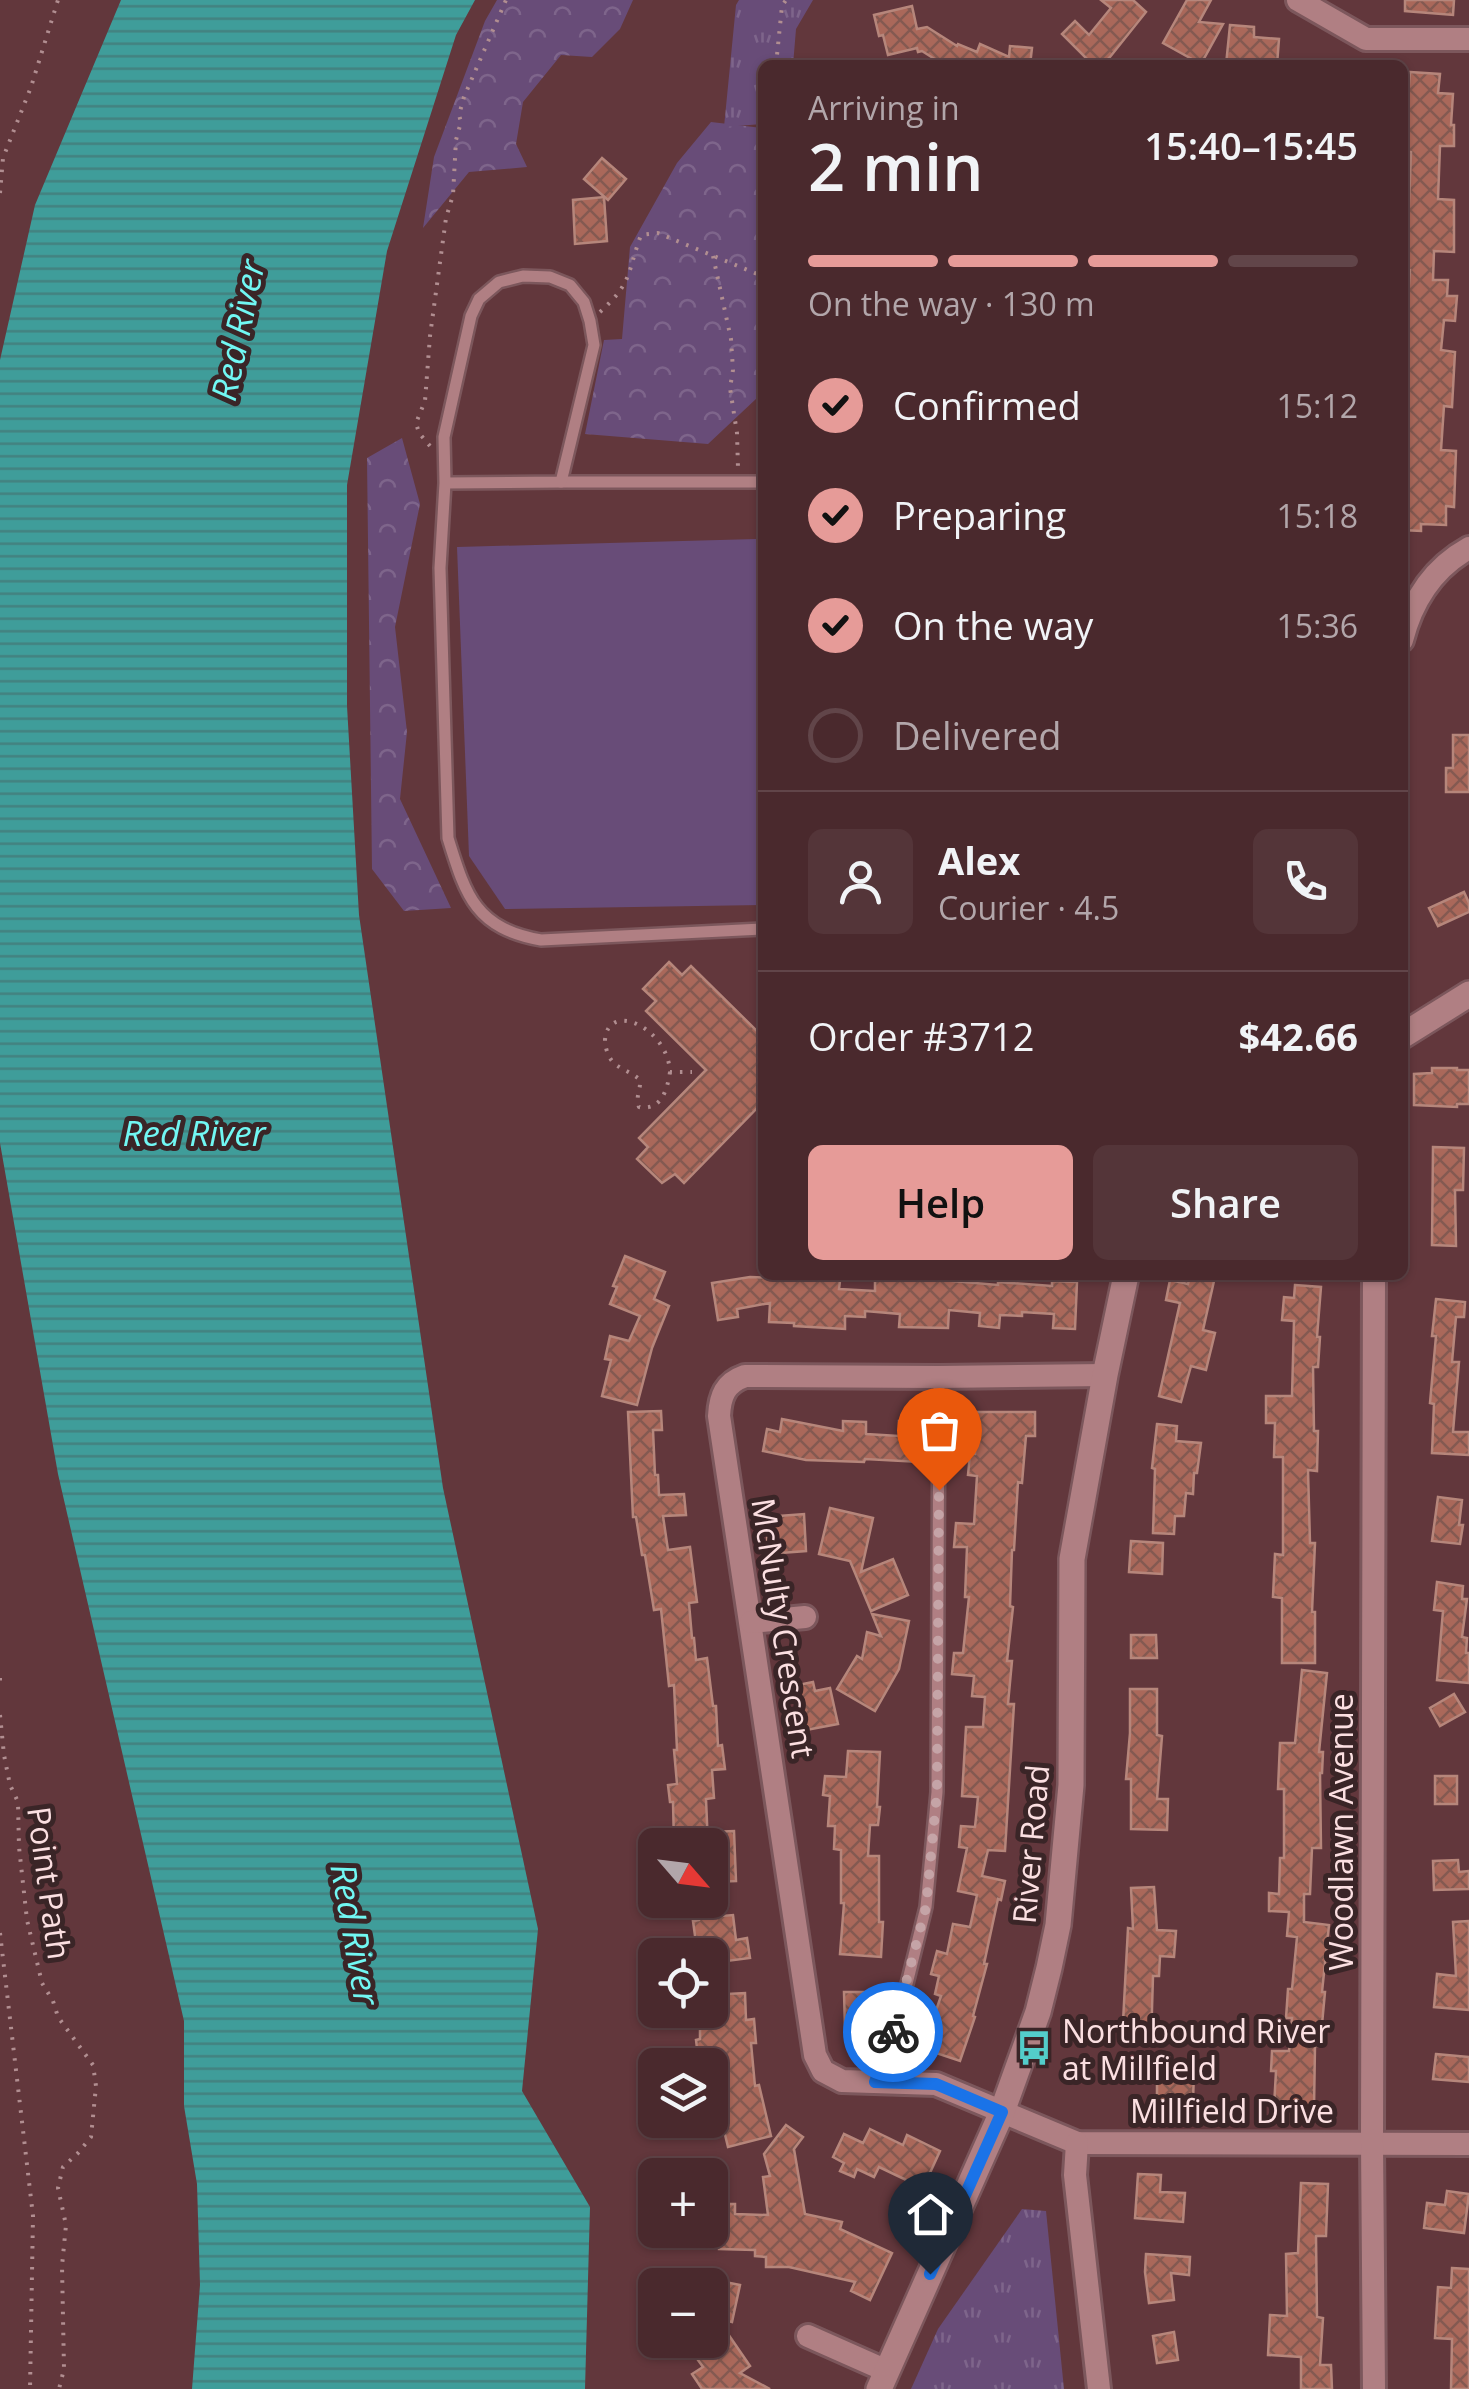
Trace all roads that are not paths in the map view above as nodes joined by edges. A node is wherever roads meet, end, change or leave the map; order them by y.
1 (1298, 0) edge
2 (1469, 40) edge
3 (561, 482) junction
4 (758, 482) edge
5 (444, 483) junction
6 (1469, 548) edge
7 (1408, 621) edge
8 (758, 929) edge
9 (1469, 994) edge
10 (1408, 1032) edge
11 (1125, 1280) edge
12 (1374, 1280) edge
13 (1105, 1375) junction
14 (939, 1378) junction
15 (805, 1617) dead end
16 (751, 1622) junction
17 (875, 2082) junction
18 (1002, 2112) junction
19 (1077, 2142) junction
20 (1372, 2143) junction
21 (1469, 2144) edge
22 (808, 2336) dead end
23 (883, 2380) edge
24 (1099, 2389) edge
25 (1374, 2389) edge

1 - 2 street
3 - 4 lane
3 - 5 lane
3 - 5 lane
5 - 8 lane
6 - 7 street
9 - 10 street
11 - 13 street, River Road
12 - 20 street, Woodlawn Avenue
13 - 14 street, McNulty Crescent
13 - 18 street, River Road
14 - 16 street, McNulty Crescent
14 - 17 lane
15 - 16 street
16 - 17 street, McNulty Crescent
17 - 18 street, McNulty Crescent
18 - 19 street, Millfield Drive
18 - 23 street, River Road
19 - 20 street, Millfield Drive
19 - 24 street
20 - 21 street, Millfield Drive
20 - 25 street, Woodlawn Avenue
22 - 23 street

